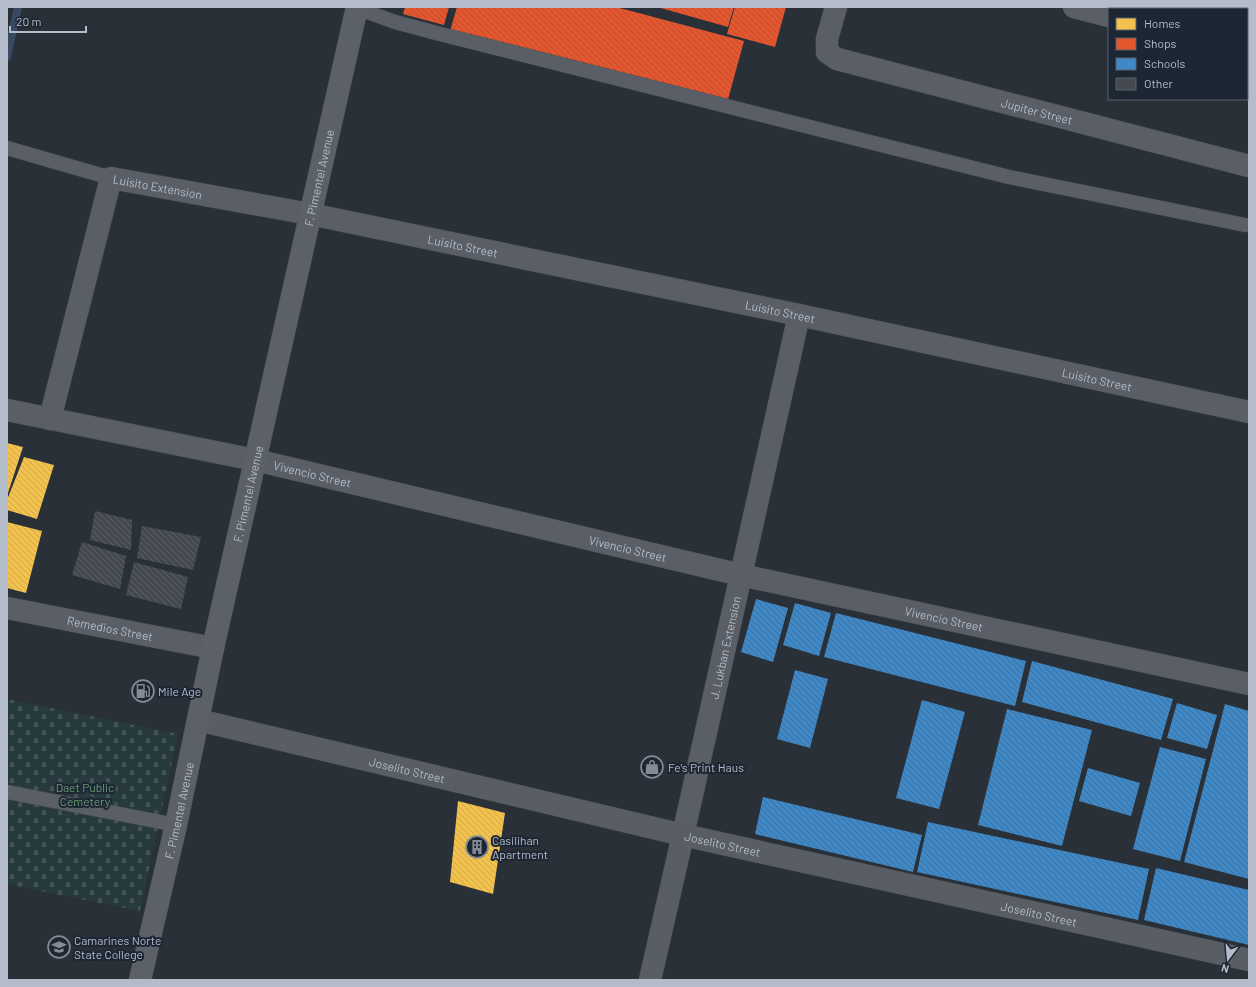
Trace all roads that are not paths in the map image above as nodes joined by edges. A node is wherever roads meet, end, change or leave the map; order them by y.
1 (356, 7) edge
2 (836, 7) edge
3 (1074, 7) edge
4 (1108, 16) edge
5 (7, 148) edge
6 (1249, 166) edge
7 (111, 178) junction
8 (310, 214) junction
9 (1246, 225) dead end
10 (798, 315) junction
11 (7, 410) edge
12 (1249, 412) edge
13 (50, 418) junction
14 (255, 460) junction
15 (741, 575) junction
16 (7, 608) edge
17 (213, 648) junction
18 (1249, 684) edge
19 (198, 720) junction
20 (7, 792) edge
21 (176, 825) junction
22 (683, 835) junction
23 (1249, 960) edge
24 (140, 980) edge
25 (650, 980) edge

1 - 8 main road, F. Pimentel Avenue
1 - 9 lane
2 - 6 street, Jupiter Street
3 - 4 street
5 - 7 lane, Luisito Extension
7 - 8 street, Luisito Extension
7 - 13 street
8 - 10 street, Luisito Street
8 - 14 main road, F. Pimentel Avenue
10 - 12 street, Luisito Street
10 - 15 street, J. Lukban Extension
11 - 13 street, Vivencio Street
13 - 14 street, Vivencio Street
14 - 15 street, Vivencio Street
14 - 17 main road, F. Pimentel Avenue
15 - 18 street, Vivencio Street
15 - 22 street, J. Lukban Extension
16 - 17 street, Remedios Street
17 - 19 main road, F. Pimentel Avenue
19 - 21 main road, F. Pimentel Avenue
19 - 22 street, Joselito Street
20 - 21 lane
21 - 24 main road, F. Pimentel Avenue
22 - 23 street, Joselito Street
22 - 25 street, J. Lukban Extension

